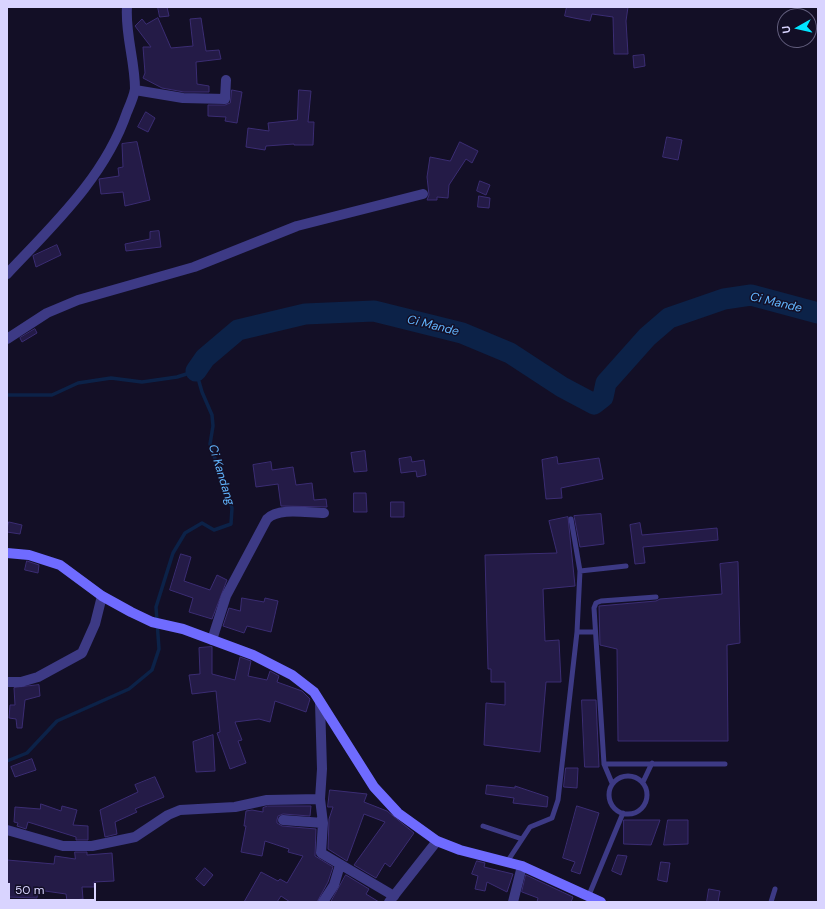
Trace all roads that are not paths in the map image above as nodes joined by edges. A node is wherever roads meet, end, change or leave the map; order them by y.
1 (126, 7) edge
2 (226, 80) dead end
3 (135, 90) junction
4 (423, 194) dead end
5 (7, 274) edge
6 (7, 339) edge
7 (324, 513) dead end
8 (571, 519) dead end
9 (7, 553) edge
10 (626, 566) dead end
11 (580, 571) junction
12 (102, 596) junction
13 (656, 597) dead end
14 (577, 632) junction
15 (595, 632) junction
16 (212, 640) junction
17 (7, 682) edge
18 (320, 703) junction
19 (652, 763) junction
20 (604, 764) junction
21 (725, 764) dead end
22 (643, 782) junction
23 (612, 784) junction
24 (320, 799) junction
25 (623, 813) junction
26 (283, 820) dead end
27 (323, 823) junction
28 (483, 826) dead end
29 (7, 830) edge
30 (522, 839) junction
31 (437, 841) junction
32 (507, 862) junction
33 (340, 865) junction
34 (522, 866) junction
35 (775, 889) dead end
36 (589, 895) junction
37 (392, 899) edge
38 (323, 902) edge
39 (513, 902) edge
40 (601, 902) edge
41 (771, 902) edge

1 - 3 street
2 - 3 street
3 - 5 street
4 - 6 street
7 - 16 street
8 - 11 lane
9 - 12 main road
10 - 11 lane
11 - 14 lane
12 - 16 main road
12 - 17 street
13 - 15 lane
14 - 15 lane
14 - 30 lane
15 - 20 lane
16 - 18 main road
18 - 24 street
18 - 31 main road
19 - 20 lane
19 - 21 lane
19 - 22 lane
20 - 23 lane
22 - 23 lane
22 - 25 lane
23 - 25 lane
24 - 27 street
24 - 29 street
25 - 36 lane
26 - 27 street
27 - 33 street
28 - 30 lane
30 - 32 lane
31 - 32 main road
31 - 37 street
32 - 34 main road
33 - 37 street
33 - 38 street
34 - 36 main road
34 - 39 street
35 - 41 lane
36 - 40 main road

